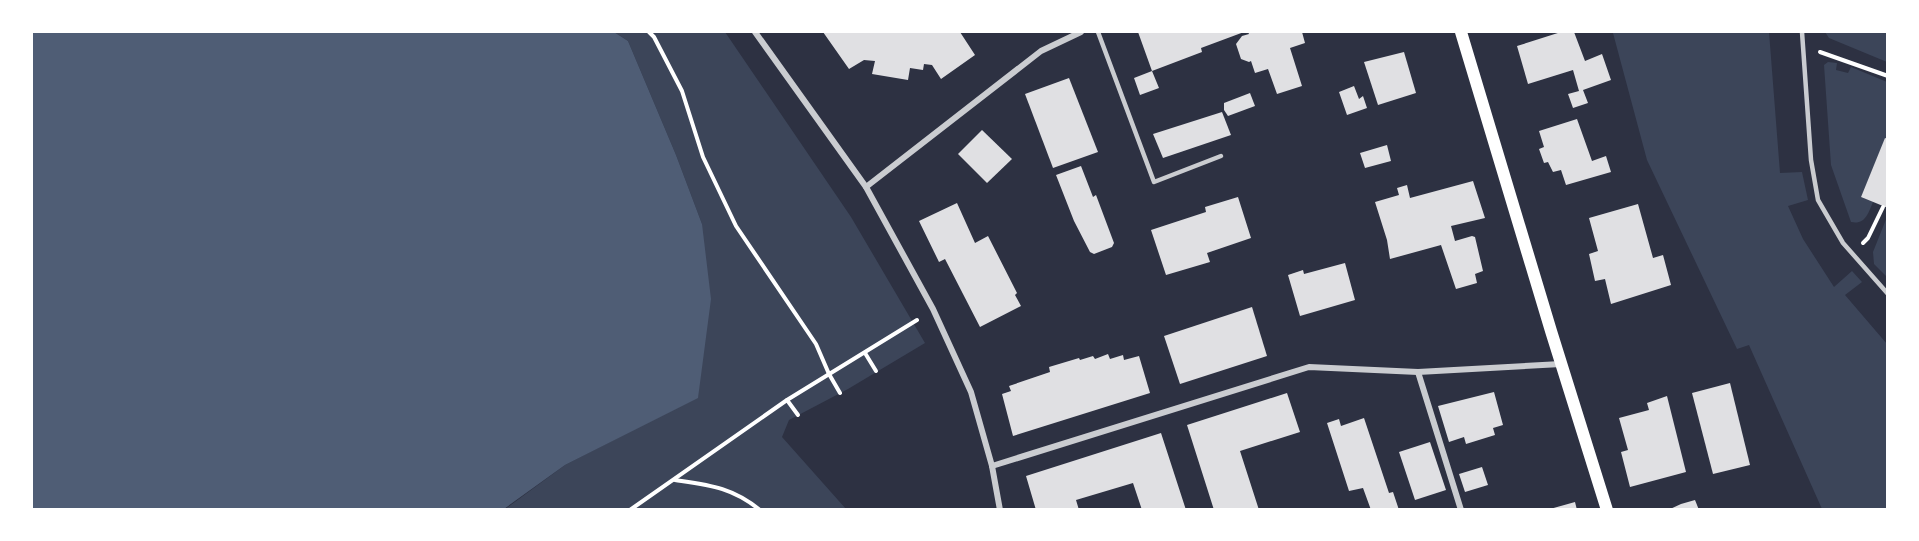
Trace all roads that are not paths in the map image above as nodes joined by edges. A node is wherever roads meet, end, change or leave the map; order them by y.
1 (755, 32) edge
2 (1082, 32) edge
3 (1098, 32) edge
4 (1461, 32) edge
5 (1802, 32) edge
6 (1221, 156) dead end
7 (866, 186) junction
8 (1887, 294) edge
9 (1562, 364) junction
10 (1418, 372) junction
11 (992, 466) junction
12 (1000, 510) edge
13 (1461, 510) edge
14 (1607, 510) edge

1 - 7 street
2 - 7 street
3 - 6 lane
4 - 9 main road
5 - 8 lane
7 - 11 street
9 - 10 street
9 - 14 main road
10 - 11 street
10 - 13 street
11 - 12 street

